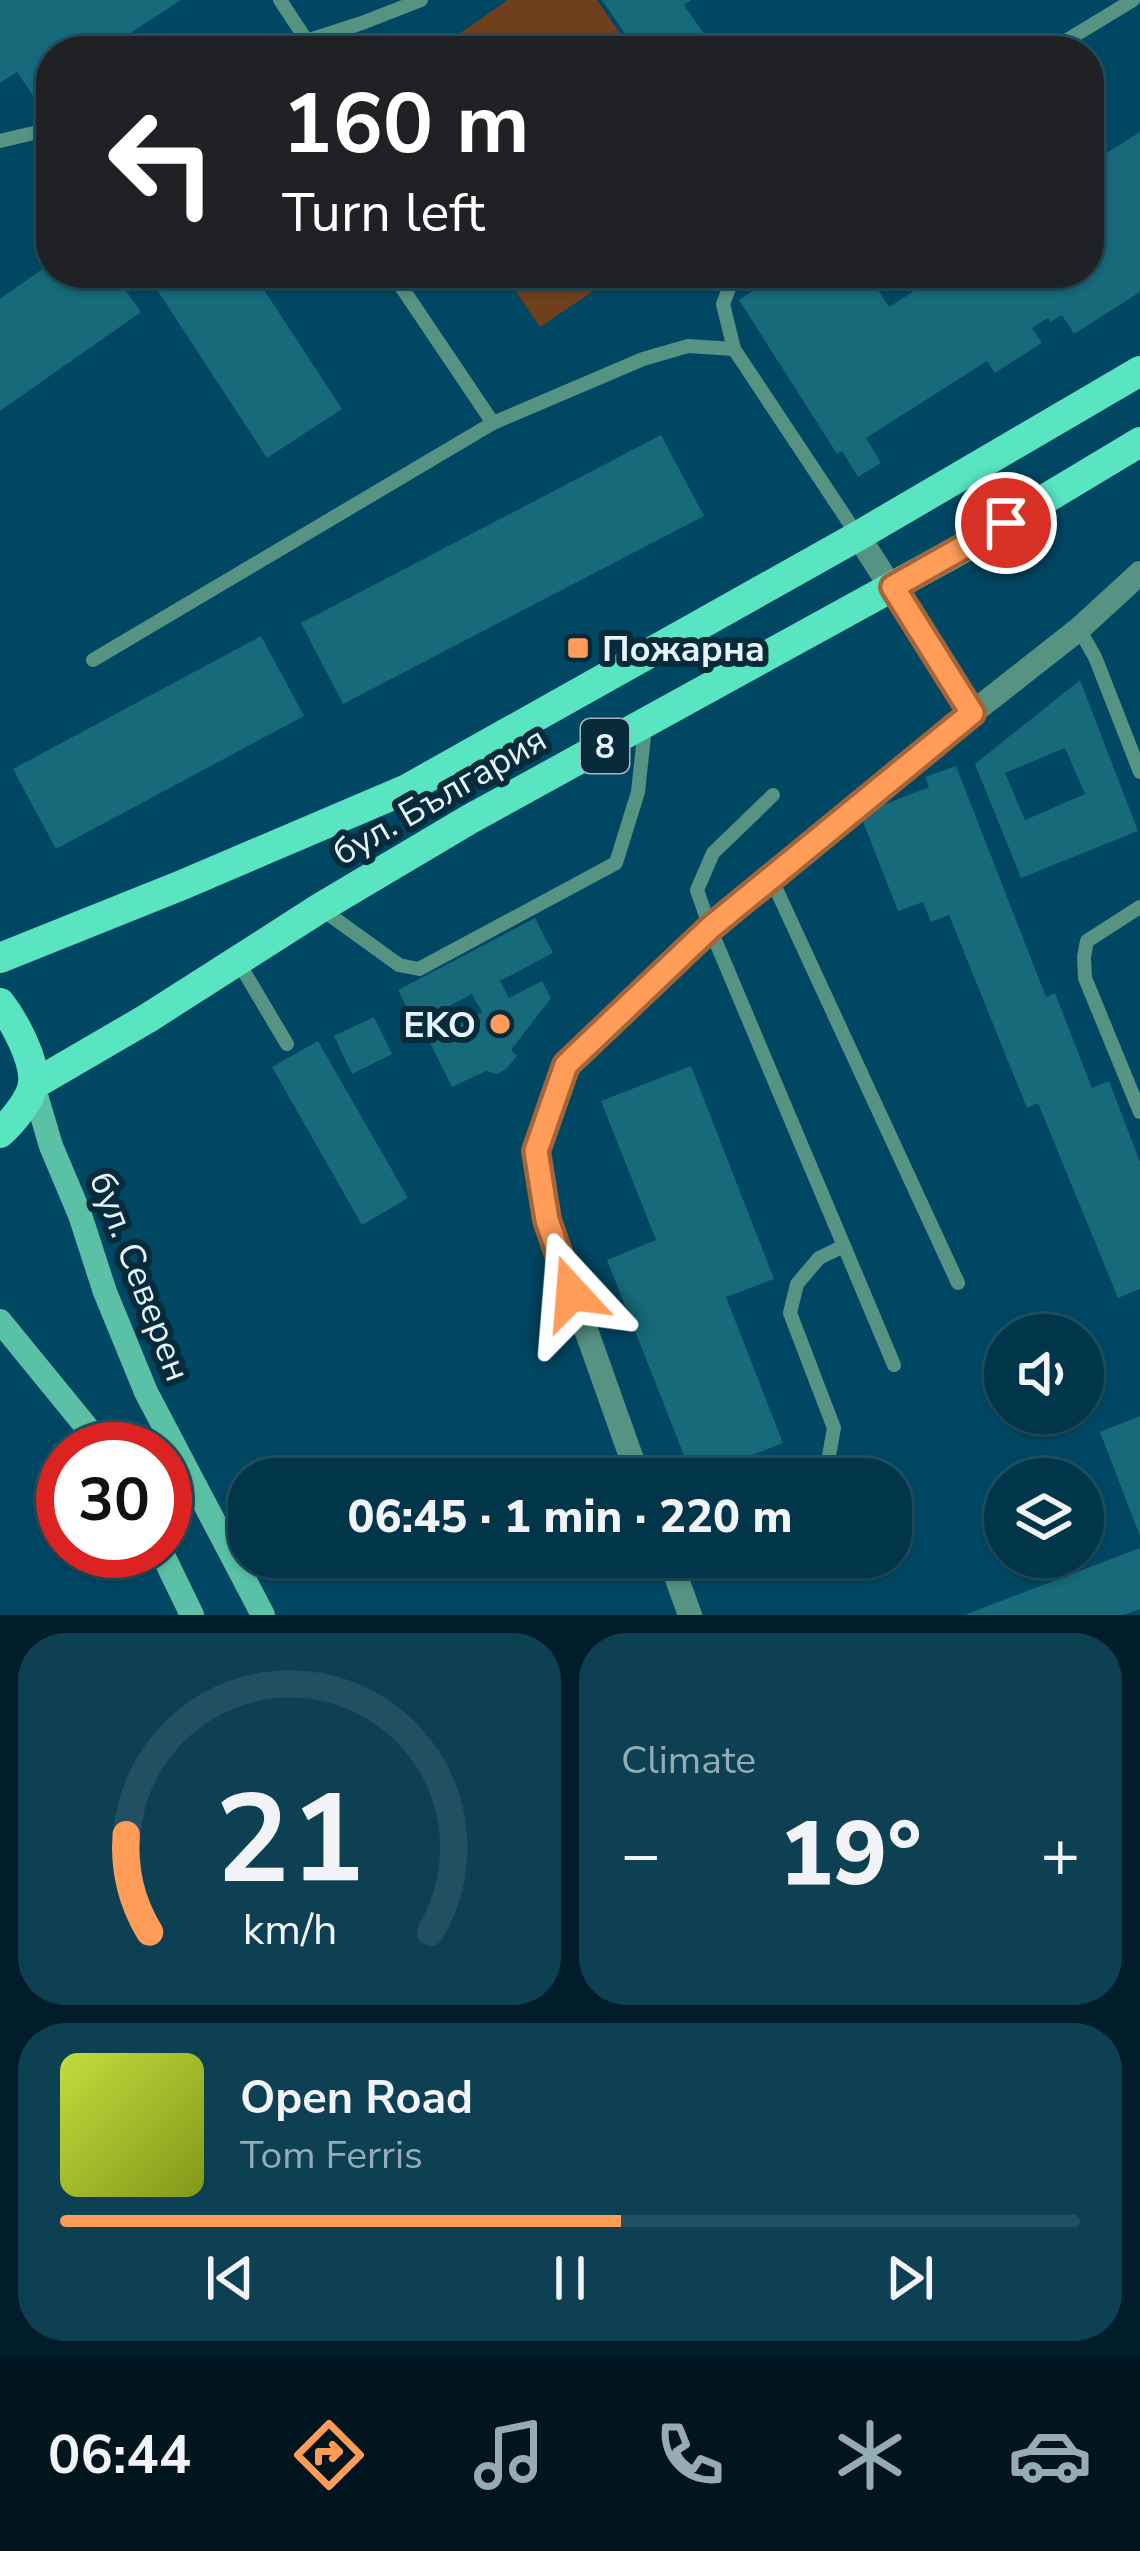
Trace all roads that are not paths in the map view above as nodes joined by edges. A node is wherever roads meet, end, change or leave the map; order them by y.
1 (280, 0) edge
2 (422, 0) edge
3 (1133, 0) edge
4 (304, 36) edge
5 (321, 36) edge
6 (1074, 36) edge
7 (36, 133) edge
8 (0, 141) edge
9 (402, 288) edge
10 (729, 288) edge
11 (734, 349) junction
12 (1140, 371) edge
13 (493, 423) junction
14 (1140, 442) edge
15 (858, 536) junction
16 (1140, 573) edge
17 (893, 587) junction
18 (1079, 629) junction
19 (93, 660) dead end
20 (972, 713) junction
21 (645, 725) junction
22 (1140, 772) edge
23 (773, 795) dead end
24 (771, 878) junction
25 (1140, 907) edge
26 (320, 908) junction
27 (710, 928) junction
28 (0, 958) edge
29 (238, 960) junction
30 (0, 1003) edge
31 (287, 1044) dead end
32 (33, 1085) junction
33 (1140, 1112) edge
34 (0, 1133) edge
35 (844, 1246) junction
36 (958, 1282) dead end
37 (0, 1321) edge
38 (895, 1365) dead end
39 (82, 1422) edge
40 (632, 1458) edge
41 (829, 1458) edge
42 (174, 1578) edge
43 (677, 1578) edge
44 (192, 1615) edge
45 (263, 1615) edge
46 (690, 1615) edge

1 - 4 lane
2 - 5 lane
3 - 6 lane
7 - 8 lane
9 - 13 lane
10 - 11 lane
11 - 13 lane
11 - 15 lane
12 - 15 main road, 8
13 - 19 lane
14 - 17 main road, бул. България / 8
15 - 17 street
15 - 28 main road, 8
16 - 18 street
17 - 20 street
17 - 21 main road, бул. България / 8
18 - 20 street
18 - 22 lane
20 - 24 street
21 - 26 main road, бул. България / 8
21 - 26 lane
23 - 27 lane
24 - 27 street
24 - 36 lane
25 - 33 lane
26 - 29 main road, бул. България / 8
27 - 35 lane
27 - 40 street
29 - 31 lane
29 - 32 main road, бул. България / 8
30 - 32 main road
32 - 34 main road, 8
32 - 45 main road, бул. Северен
35 - 38 lane
35 - 41 lane
37 - 39 main road
42 - 44 main road
43 - 46 street

